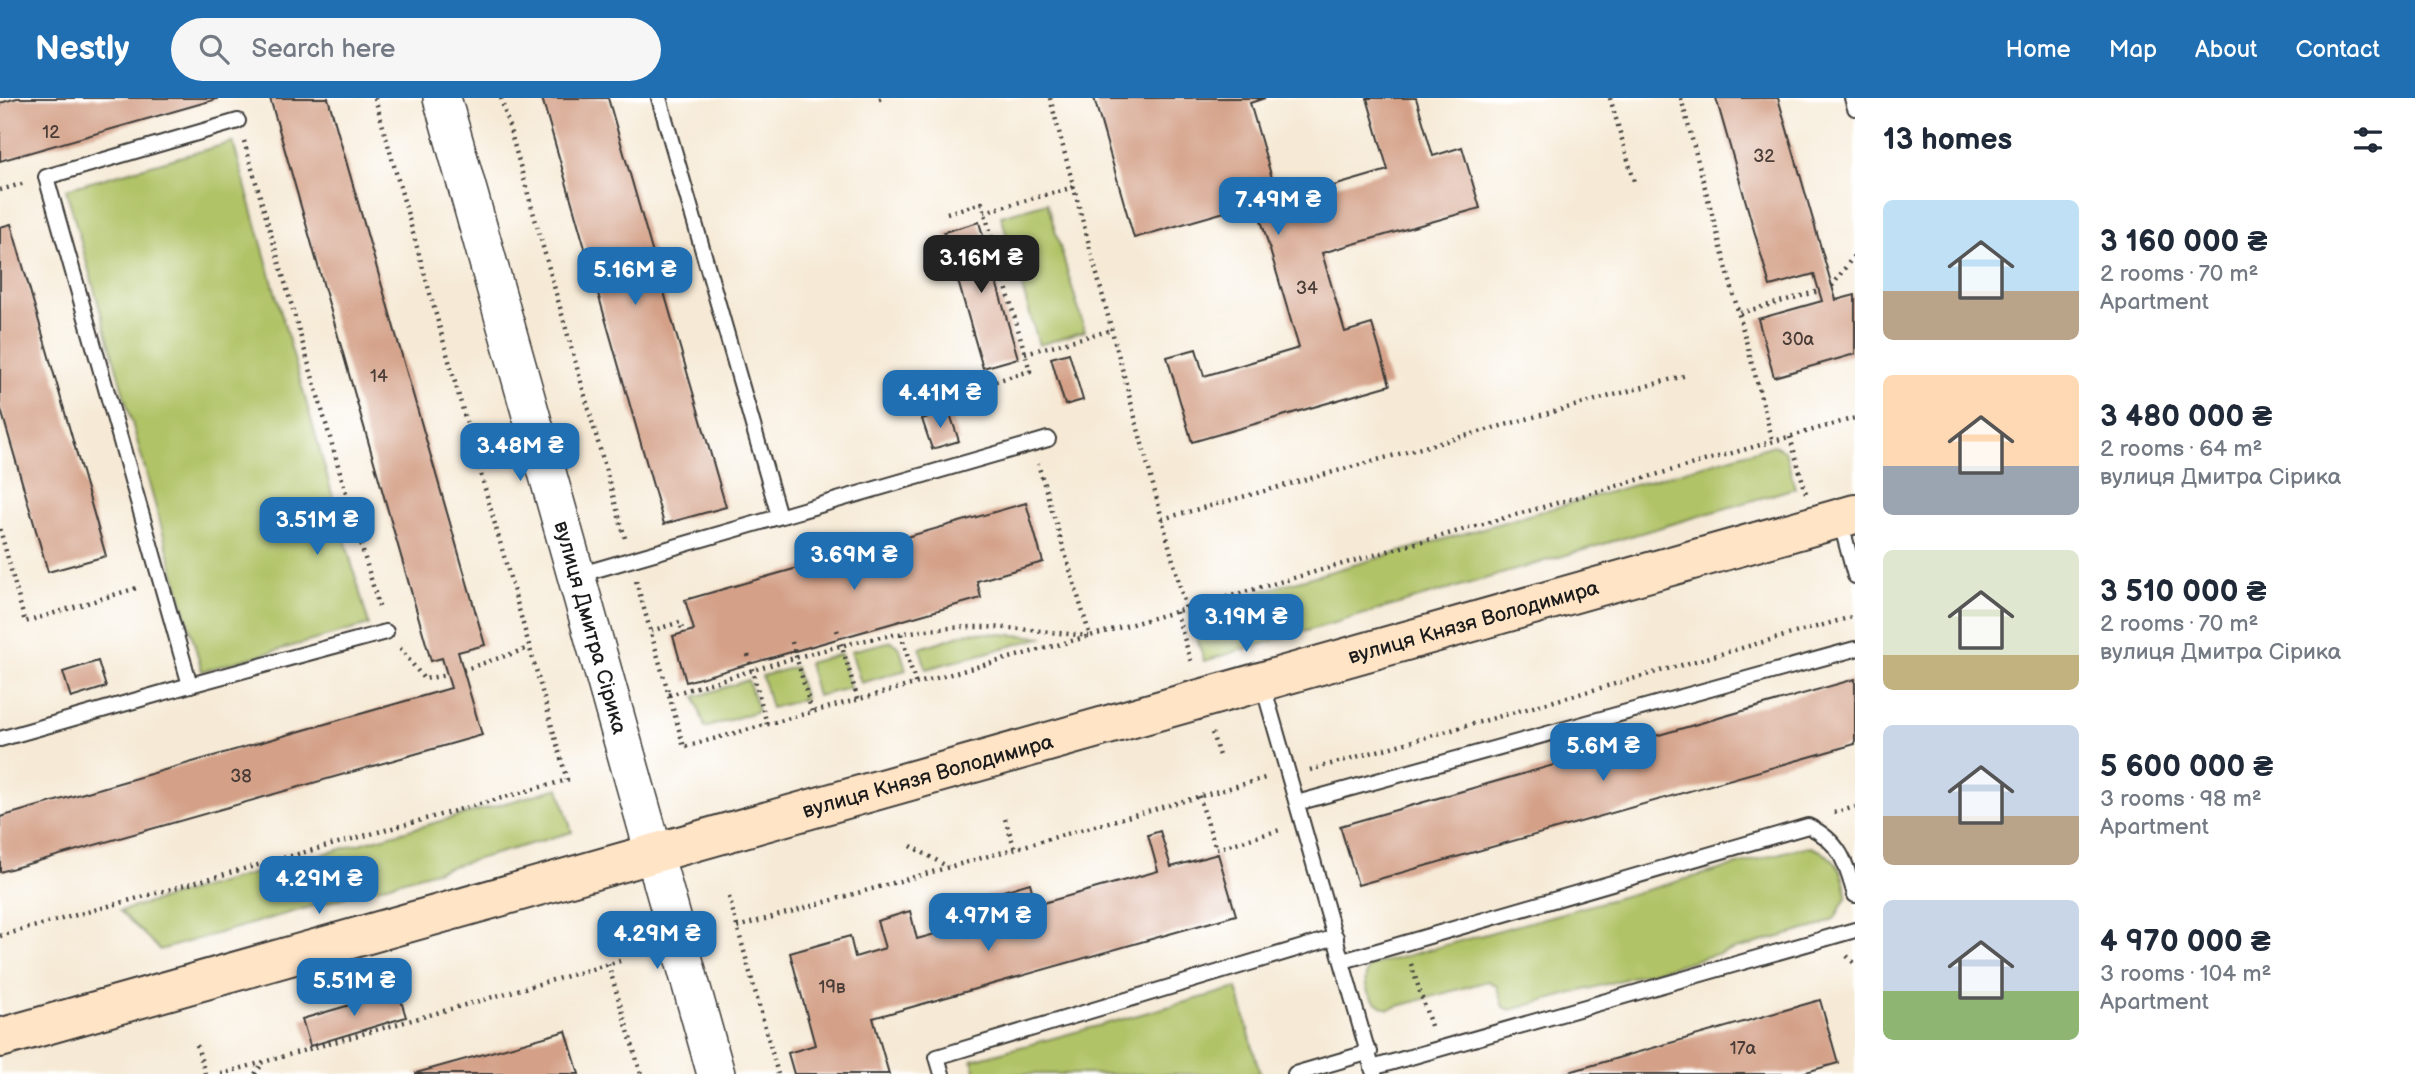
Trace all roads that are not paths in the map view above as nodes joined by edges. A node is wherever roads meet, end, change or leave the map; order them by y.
1 (442, 98) edge
2 (659, 98) edge
3 (1852, 98) edge
4 (1855, 108) edge
5 (238, 121) road end
6 (1048, 439) dead end
7 (779, 516) junction
8 (1847, 516) edge
9 (576, 575) junction
10 (1855, 576) edge
11 (386, 632) road end
12 (1855, 649) edge
13 (1262, 681) junction
14 (190, 685) junction
15 (0, 739) edge
16 (1297, 803) junction
17 (653, 852) junction
18 (1855, 895) edge
19 (1855, 930) edge
20 (1336, 937) junction
21 (1343, 961) junction
22 (0, 1038) edge
23 (1370, 1052) junction
24 (1373, 1071) edge
25 (716, 1074) edge
26 (942, 1074) edge
27 (1296, 1074) edge

1 - 9 street, вулиця Дмитра Сірика
2 - 7 lane
3 - 4 lane
5 - 14 lane
6 - 7 lane
7 - 9 lane
8 - 10 lane
8 - 13 main road, вулиця Князя Володимира
9 - 17 street, вулиця Дмитра Сірика
11 - 14 lane
12 - 16 lane
13 - 16 lane
13 - 17 main road, вулиця Князя Володимира
14 - 15 lane
16 - 20 lane
17 - 22 main road, вулиця Князя Володимира
17 - 25 street, вулиця Дмитра Сірика
18 - 21 lane
19 - 24 lane
20 - 21 lane
20 - 26 lane
21 - 23 lane
23 - 24 lane
23 - 27 lane

